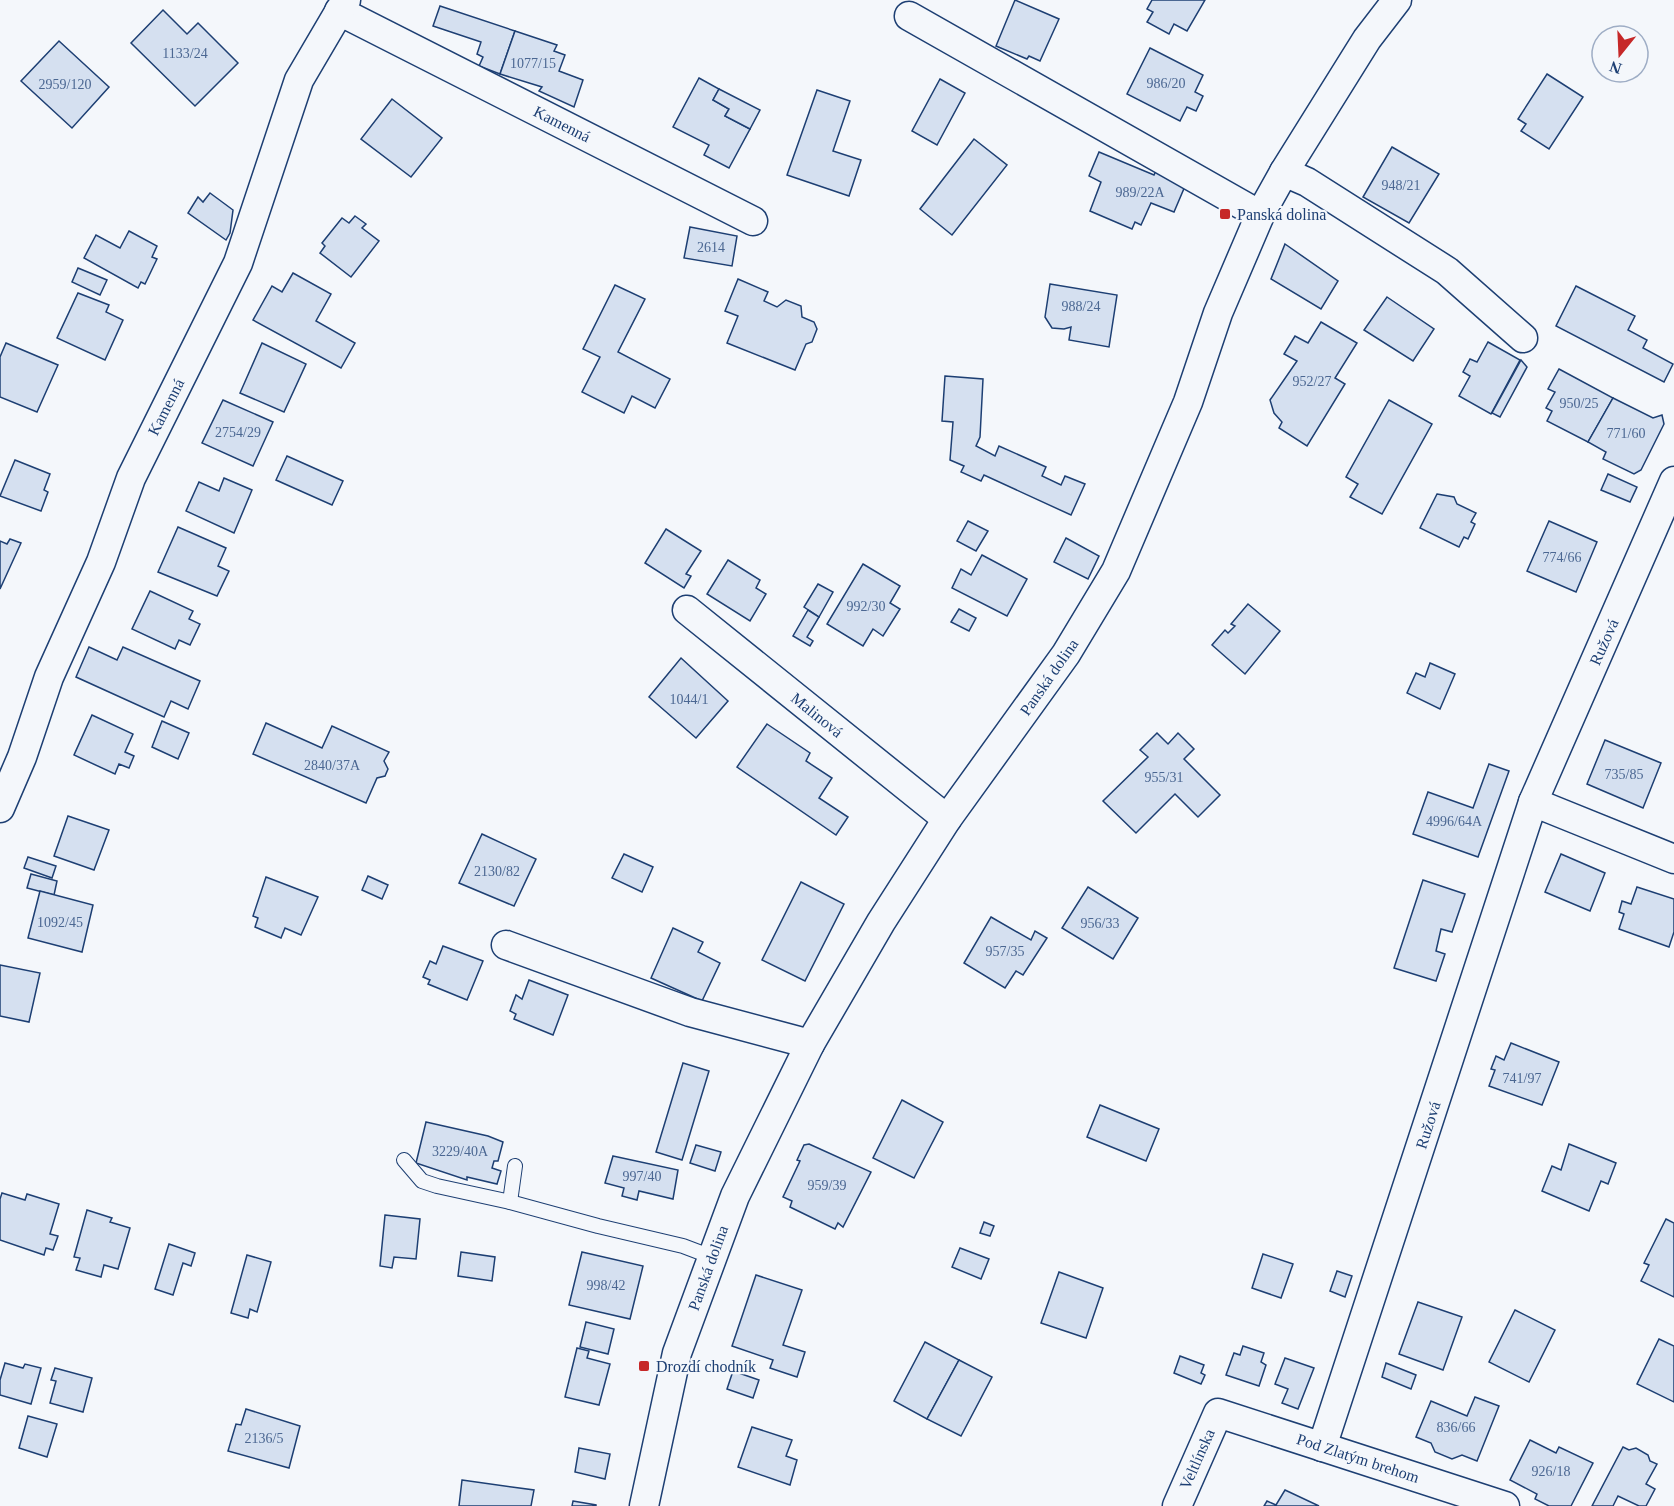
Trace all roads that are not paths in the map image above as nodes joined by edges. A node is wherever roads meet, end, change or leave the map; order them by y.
1 (1397, 0) edge
2 (342, 6) edge
3 (909, 16) dead end
4 (1284, 172) junction
5 (1260, 215) junction
6 (753, 221) dead end
7 (1523, 338) dead end
8 (1674, 481) edge
9 (687, 610) dead end
10 (1533, 802) junction
11 (0, 808) edge
12 (947, 819) junction
13 (1674, 859) edge
14 (506, 945) dead end
15 (810, 1044) junction
16 (404, 1160) dead end
17 (514, 1166) dead end
18 (510, 1202) junction
19 (712, 1257) junction
20 (1218, 1413) joint
21 (1322, 1447) junction
22 (1499, 1505) edge
23 (644, 1506) edge
24 (1177, 1506) edge

1 - 4 street, Panská dolina
2 - 6 street, Kamenná
2 - 11 street, Kamenná
3 - 5 street
4 - 5 street, Panská dolina
4 - 7 street
5 - 12 street, Panská dolina
8 - 10 street, Ružová
9 - 12 street, Malinová
10 - 13 street
10 - 21 street, Ružová
12 - 15 street, Panská dolina
14 - 15 street
15 - 19 street, Panská dolina
16 - 18 lane
17 - 18 lane
18 - 19 lane
19 - 23 street, Panská dolina
20 - 21 street, Pod Zlatým brehom
20 - 24 street, Veltlínska
21 - 22 street, Pod Zlatým brehom

